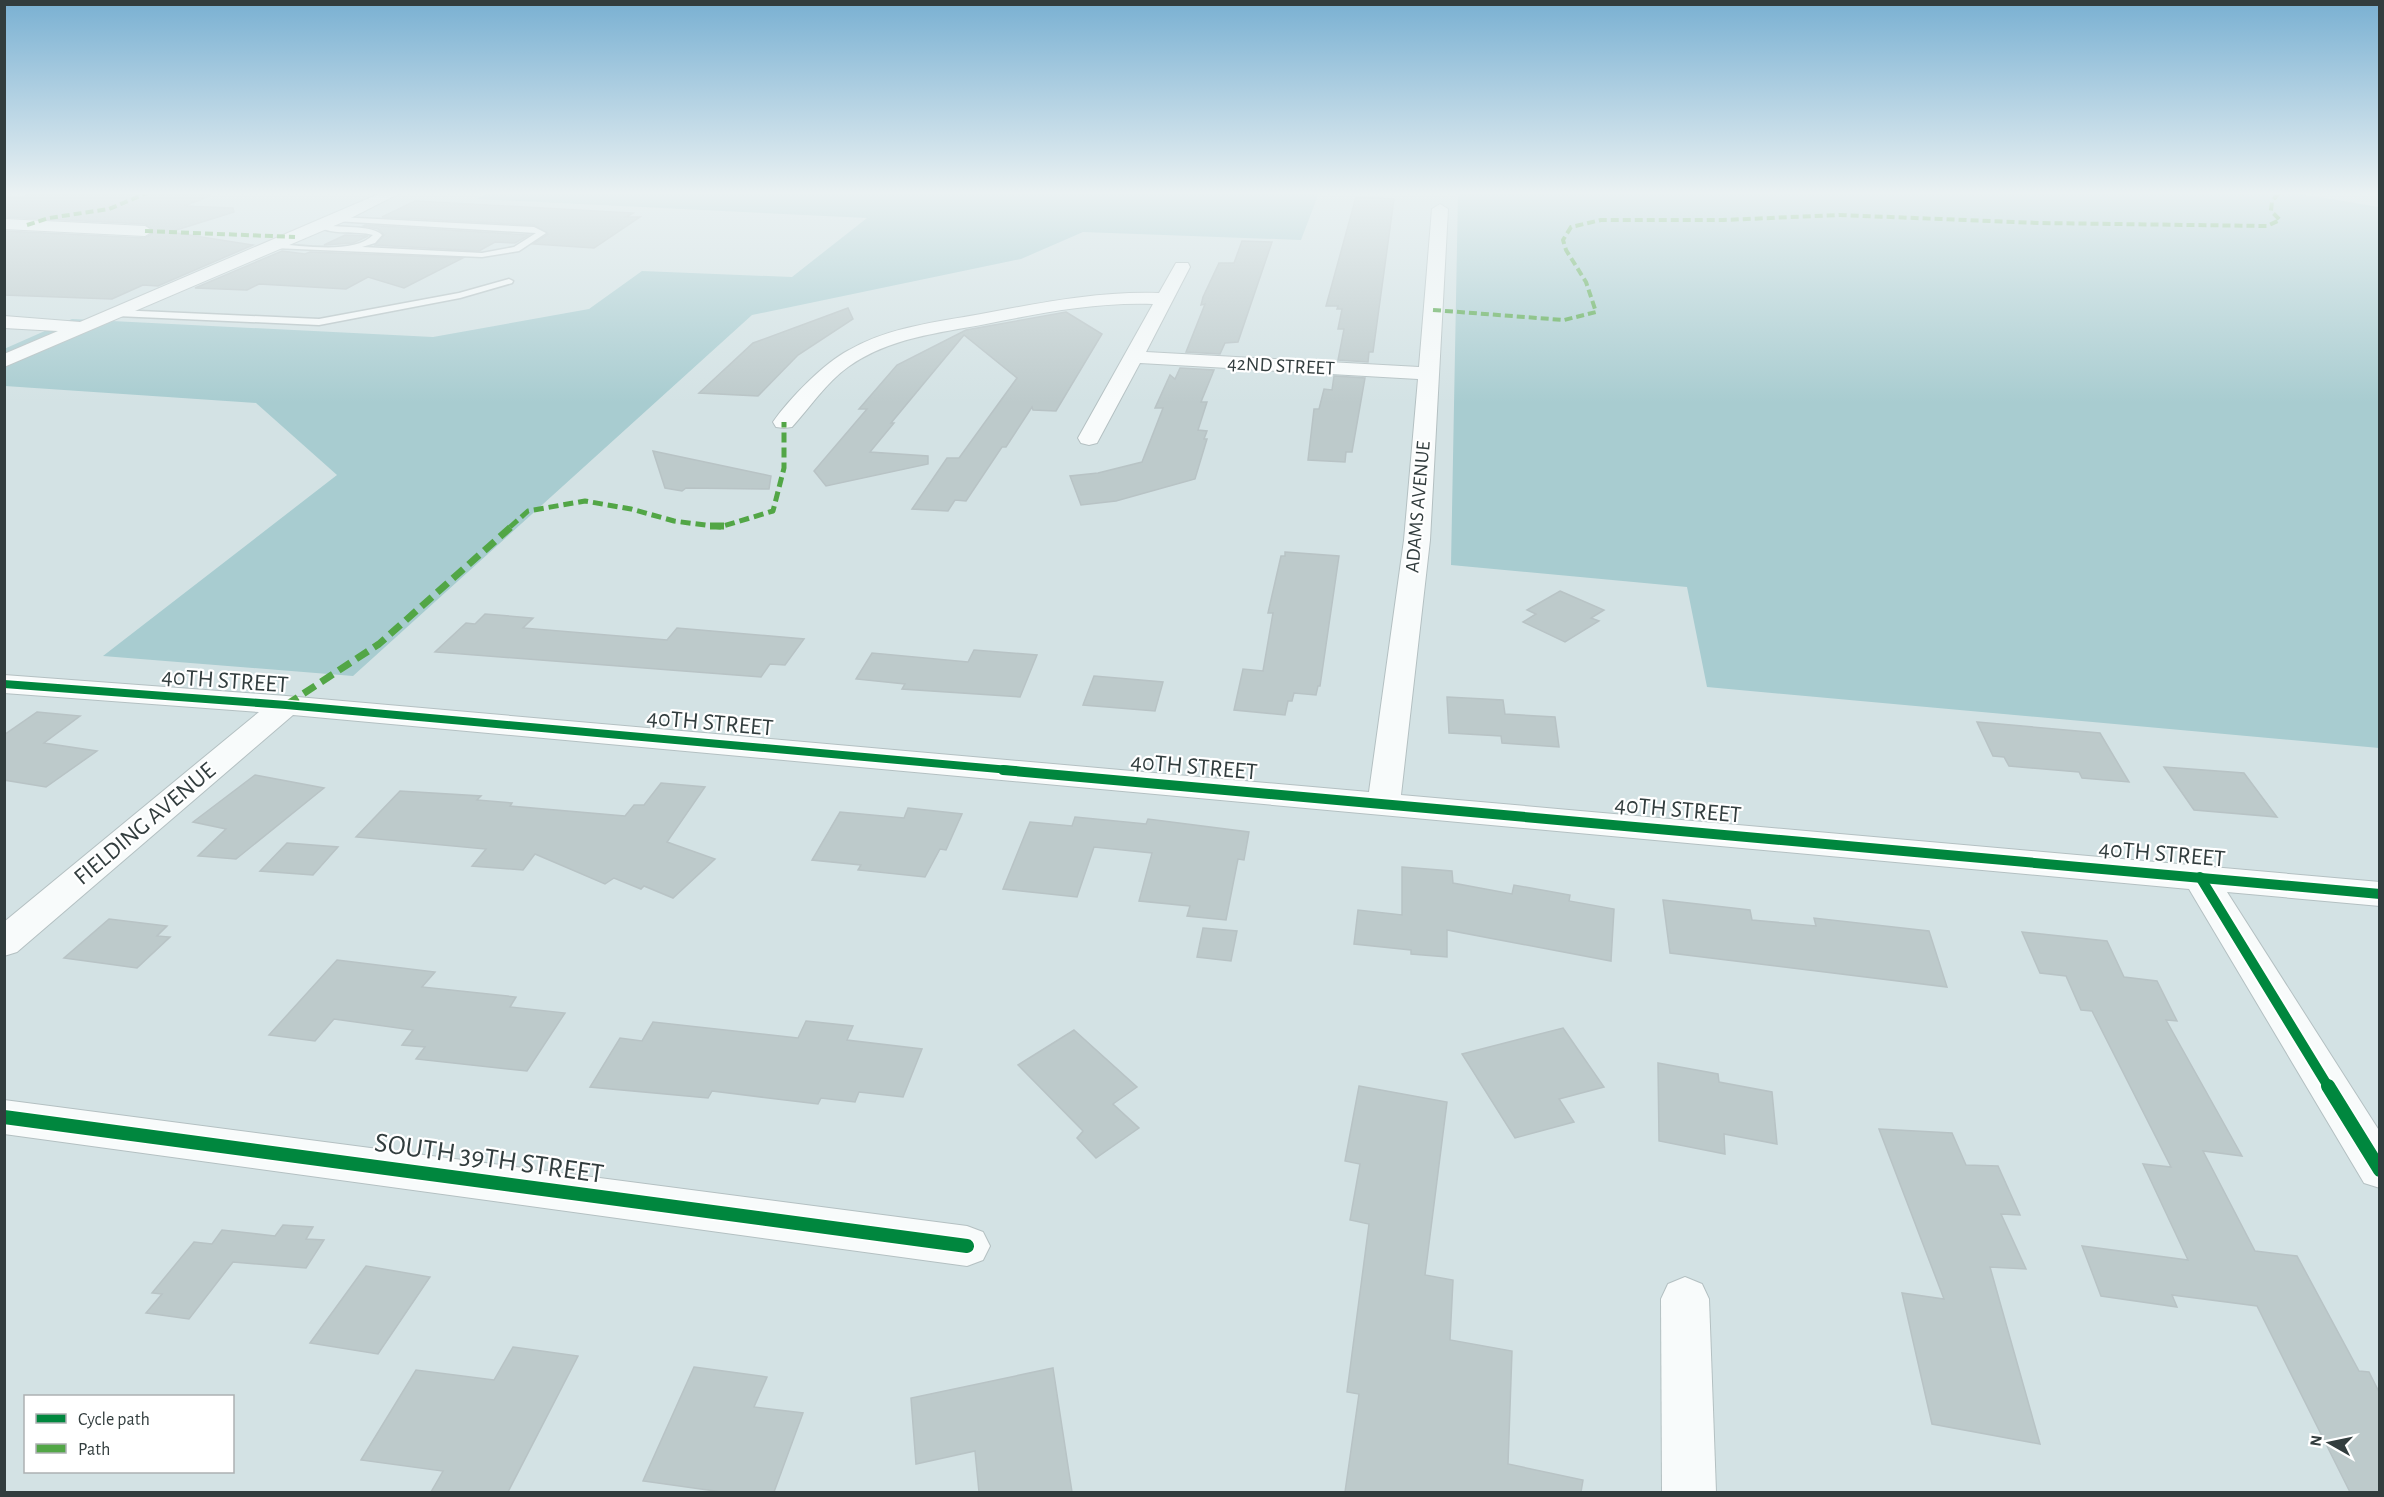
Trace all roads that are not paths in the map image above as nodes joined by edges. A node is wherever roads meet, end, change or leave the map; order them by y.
1 (234, 263) edge
2 (1436, 263) edge
3 (1182, 267) dead end
4 (509, 281) dead end
5 (1165, 298) junction
6 (117, 313) junction
7 (4, 322) edge
8 (83, 327) junction
9 (1133, 357) junction
10 (4, 361) edge
11 (1428, 374) junction
12 (784, 423) dead end
13 (1089, 438) dead end
14 (4, 684) edge
15 (286, 705) junction
16 (1384, 803) junction
17 (2200, 877) junction
18 (2379, 894) edge
19 (4, 943) edge
20 (4, 1117) edge
21 (2379, 1170) edge
22 (967, 1246) dead end
23 (1685, 1299) dead end
24 (1689, 1492) edge

1 - 6 street
2 - 11 street, ADAMS AVENUE
3 - 5 street
4 - 6 lane
5 - 9 street
5 - 12 street
6 - 8 street
7 - 8 street
8 - 10 street
9 - 11 street, 42ND STREET
9 - 13 street
11 - 16 street, ADAMS AVENUE
14 - 15 street, 40TH STREET
15 - 16 street, 40TH STREET
15 - 19 street, FIELDING AVENUE
16 - 17 street, 40TH STREET
17 - 18 street, 40TH STREET
17 - 21 street
20 - 22 street, SOUTH 39TH STREET
23 - 24 street

